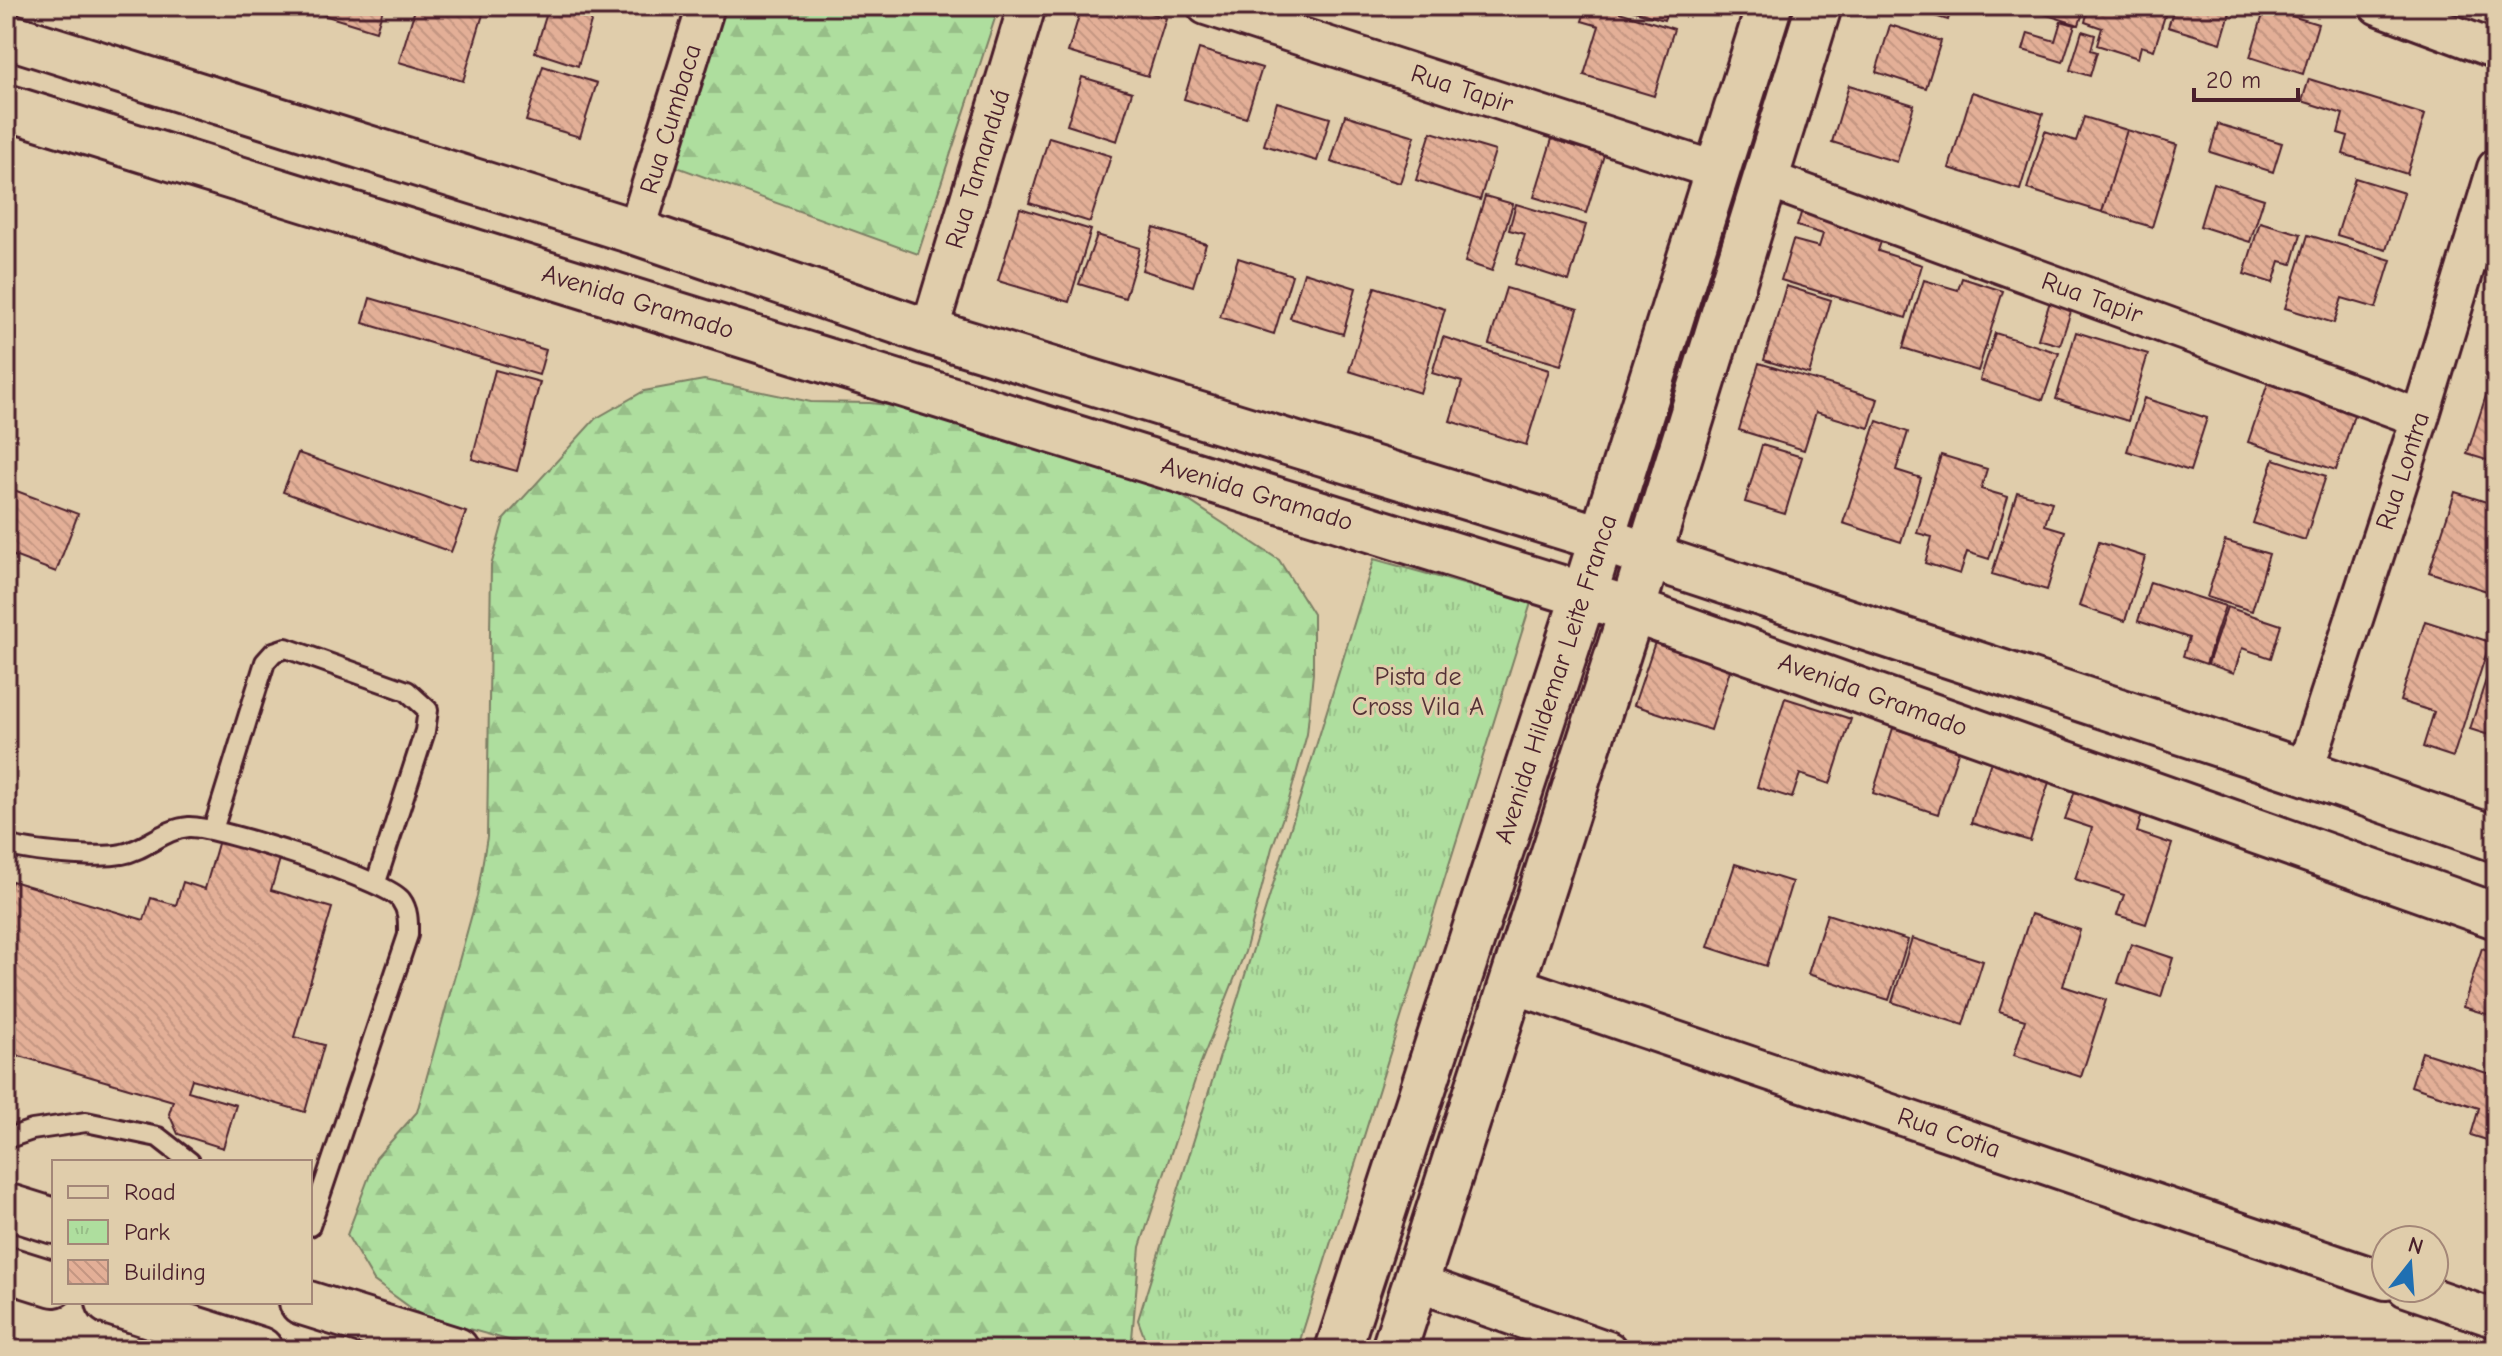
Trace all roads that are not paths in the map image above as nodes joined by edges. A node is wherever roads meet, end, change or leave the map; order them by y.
1 (706, 6) edge
2 (1027, 6) edge
3 (1206, 6) edge
4 (1769, 6) edge
5 (1819, 6) edge
6 (2378, 6) edge
7 (6, 35) edge
8 (2496, 50) edge
9 (6, 107) edge
10 (2496, 168) edge
11 (1717, 171) junction
12 (1764, 178) junction
13 (636, 232) junction
14 (929, 332) junction
15 (2420, 418) junction
16 (1600, 538) junction
17 (1648, 556) junction
18 (1584, 595) junction
19 (1632, 610) junction
20 (2304, 772) junction
21 (213, 830) junction
22 (2496, 839) edge
23 (8, 852) edge
24 (376, 882) junction
25 (2496, 916) edge
26 (1511, 984) junction
27 (6, 1139) edge
28 (187, 1160) edge
29 (6, 1206) edge
30 (52, 1220) edge
31 (312, 1220) edge
32 (6, 1269) edge
33 (2370, 1276) edge
34 (1415, 1282) junction
35 (52, 1283) edge
36 (2450, 1303) edge
37 (115, 1304) edge
38 (308, 1304) edge
39 (2496, 1319) edge
40 (260, 1350) edge
41 (456, 1350) edge
42 (1338, 1350) edge
43 (1394, 1350) edge
44 (1608, 1350) edge

1 - 13 street, Rua Cumbaca
2 - 14 street, Rua Tamanduá
3 - 11 street, Rua Tapir
4 - 11 street, Avenida Hildemar Leite Franca
5 - 12 street, Avenida Hildemar Leite Franca
6 - 8 street
7 - 13 street
9 - 18 street, Avenida Gramado
10 - 15 street, Rua Lontra
11 - 16 street, Avenida Hildemar Leite Franca
12 - 15 street, Rua Tapir
12 - 17 street, Avenida Hildemar Leite Franca
13 - 14 street
14 - 16 street
15 - 20 street, Rua Lontra
16 - 17 street
16 - 18 street, Avenida Hildemar Leite Franca
17 - 19 street, Avenida Hildemar Leite Franca
17 - 20 street
18 - 19 street, Avenida Gramado
18 - 42 street, Avenida Hildemar Leite Franca
19 - 25 street, Avenida Gramado
19 - 26 street, Avenida Hildemar Leite Franca
20 - 22 street
21 - 23 lane
21 - 24 lane
21 - 24 lane
24 - 31 lane
26 - 33 street, Rua Cotia
26 - 34 street, Avenida Hildemar Leite Franca
27 - 28 lane
29 - 30 street
32 - 35 street
34 - 43 street, Avenida Hildemar Leite Franca
34 - 44 street
36 - 39 street
37 - 40 street
38 - 41 street

